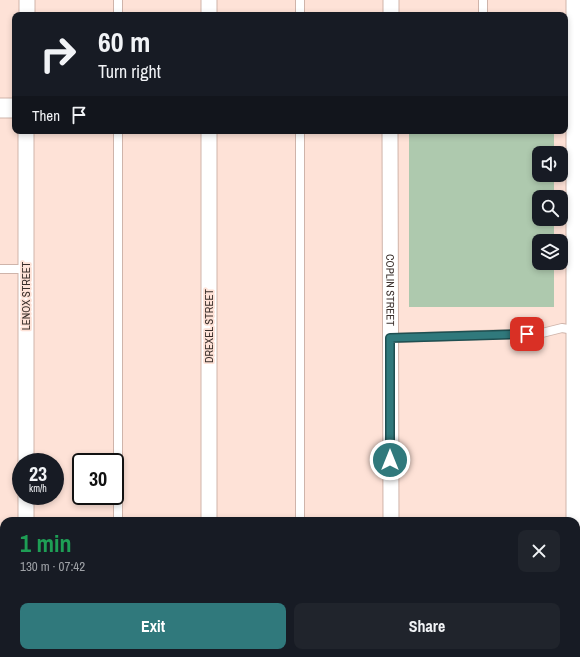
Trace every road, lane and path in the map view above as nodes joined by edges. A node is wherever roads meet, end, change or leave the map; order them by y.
1 (27, 0) edge
2 (118, 0) edge
3 (209, 0) edge
4 (300, 0) edge
5 (390, 0) edge
6 (483, 0) edge
7 (574, 0) edge
8 (27, 12) edge
9 (118, 12) edge
10 (209, 12) edge
11 (300, 12) edge
12 (390, 12) edge
13 (483, 12) edge
14 (573, 107) edge
15 (0, 108) edge
16 (12, 108) edge
17 (26, 134) edge
18 (118, 134) edge
19 (209, 134) edge
20 (300, 134) edge
21 (390, 134) edge
22 (0, 269) edge
23 (26, 269) junction
24 (574, 330) junction
25 (390, 338) junction
26 (26, 453) edge
27 (26, 505) edge
28 (26, 517) edge
29 (118, 517) edge
30 (208, 517) edge
31 (300, 517) edge
32 (390, 517) edge
33 (574, 517) edge

1 - 8 street
2 - 9 lane
3 - 10 street
4 - 11 lane
5 - 12 street
6 - 13 lane
7 - 14 street
14 - 24 street
15 - 16 street
17 - 23 street, LENOX STREET
18 - 29 lane
19 - 30 street, DREXEL STREET
20 - 31 lane
21 - 25 street, COPLIN STREET
22 - 23 lane
23 - 26 street, LENOX STREET
24 - 25 lane
24 - 33 street
25 - 32 street, COPLIN STREET
27 - 28 street

